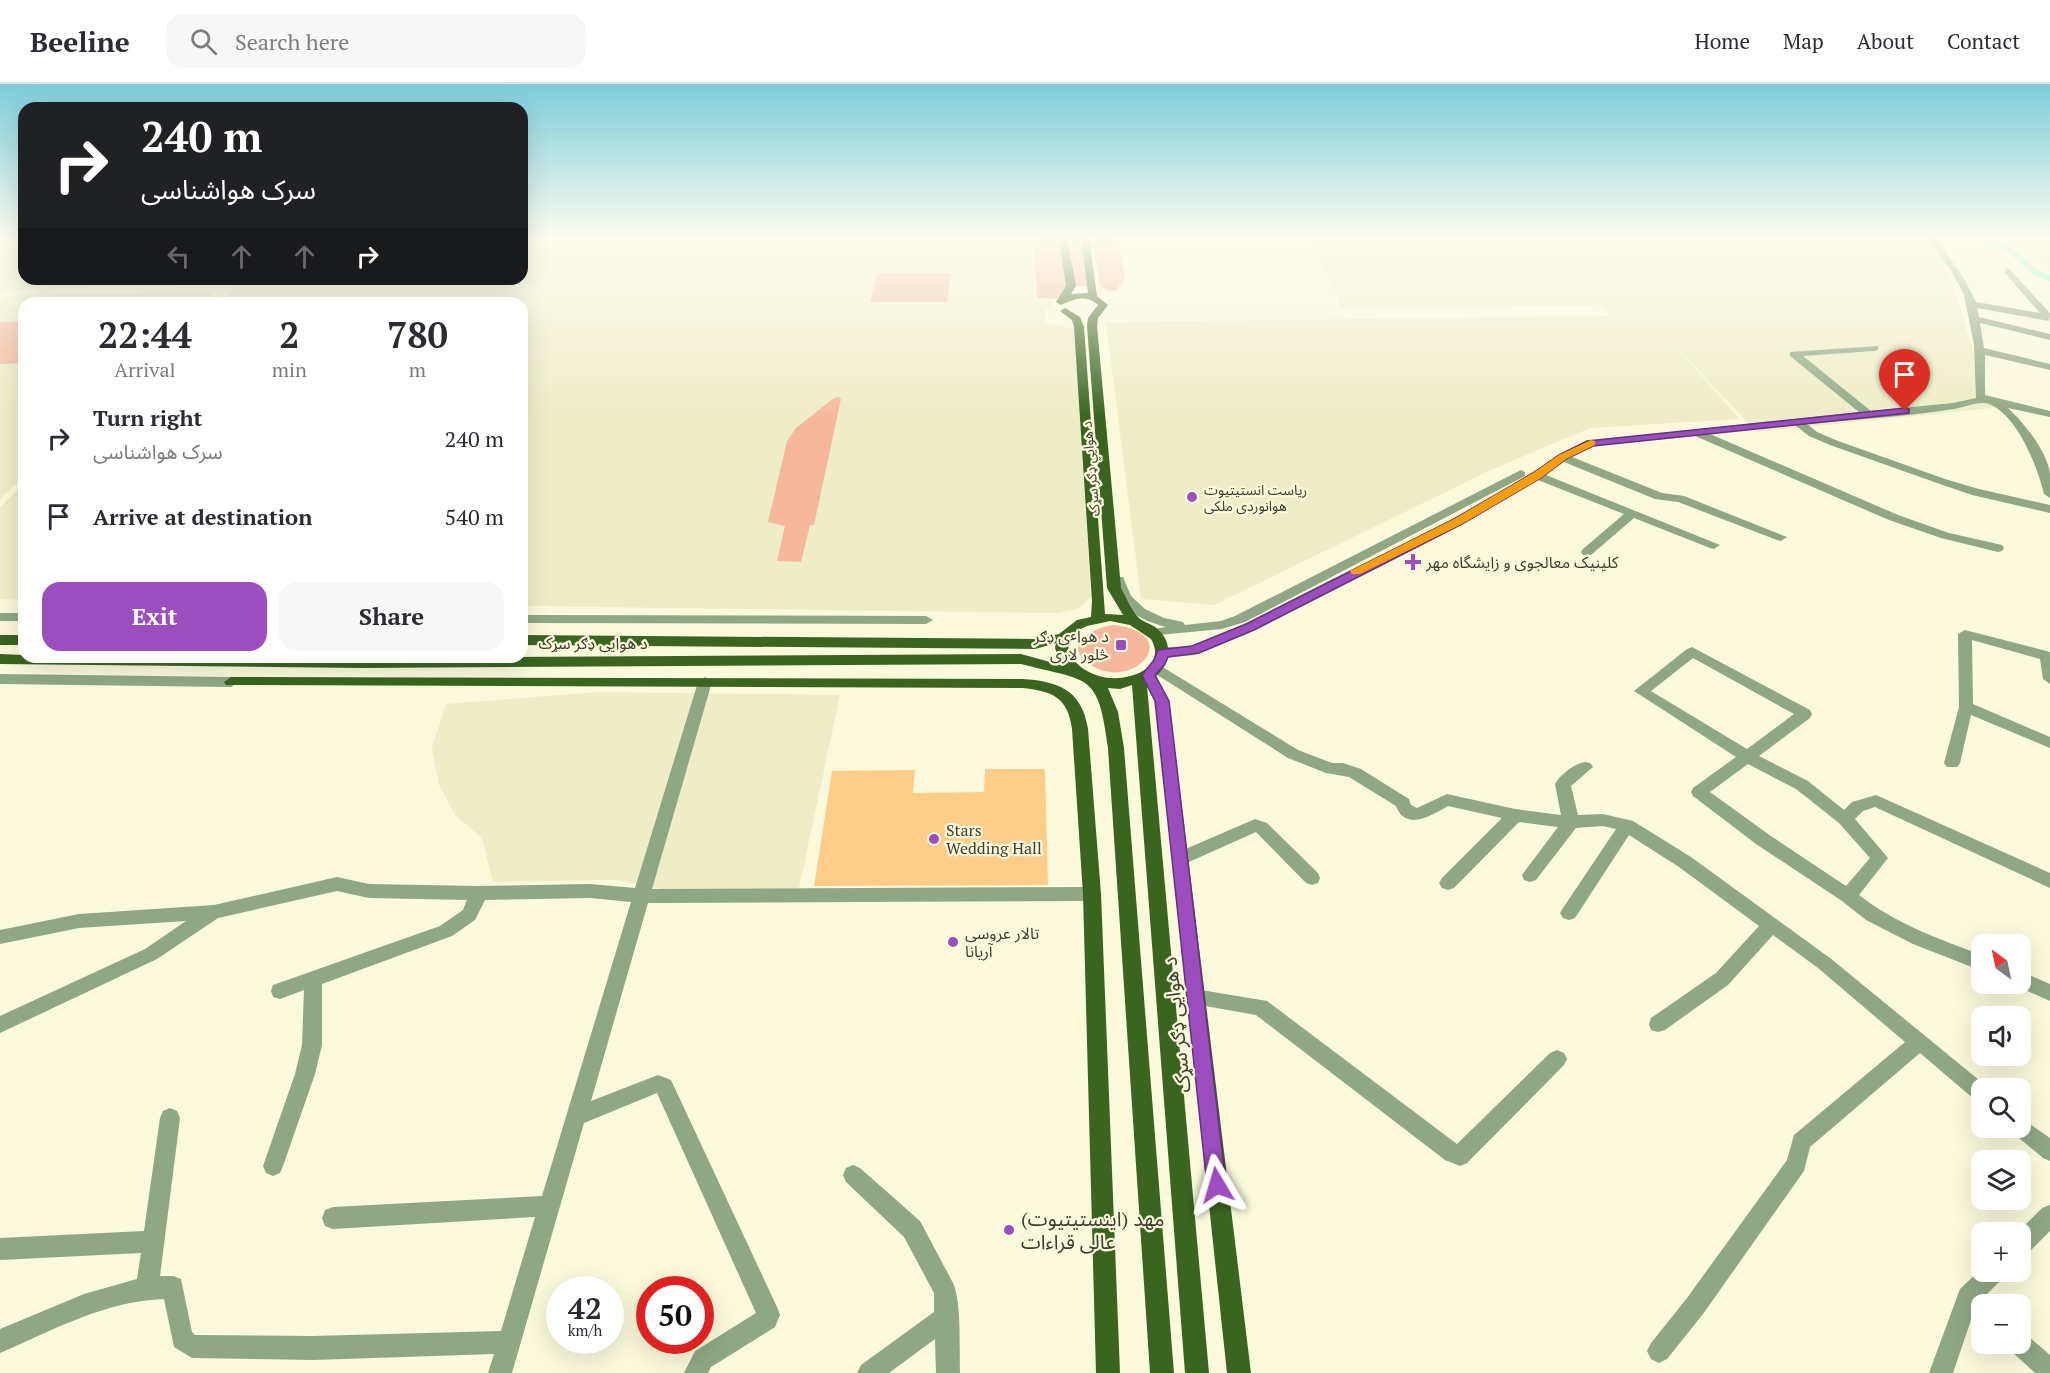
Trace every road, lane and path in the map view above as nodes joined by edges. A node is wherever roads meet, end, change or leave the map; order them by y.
1 (1067, 297) edge
2 (1076, 297) edge
3 (1093, 297) edge
4 (1969, 297) edge
5 (2031, 297) edge
6 (1971, 304) junction
7 (1063, 306) junction
8 (1098, 311) junction
9 (1974, 319) junction
10 (2050, 337) edge
11 (1874, 348) dead end
12 (1978, 350) junction
13 (2050, 367) edge
14 (1984, 399) junction
15 (1999, 403) junction
16 (2050, 414) edge
17 (1869, 416) junction
18 (1799, 423) junction
19 (1696, 432) junction
20 (1563, 457) junction
21 (2044, 460) edge
22 (1542, 472) junction
23 (2050, 493) edge
24 (2050, 509) edge
25 (1632, 513) junction
26 (1781, 537) dead end
27 (1714, 545) dead end
28 (1998, 548) dead end
29 (1112, 549) junction
30 (1587, 552) dead end
31 (0, 617) edge
32 (18, 617) edge
33 (1098, 618) junction
34 (528, 619) edge
35 (926, 620) dead end
36 (1133, 621) junction
37 (1202, 628) junction
38 (1153, 633) junction
39 (1064, 637) junction
40 (0, 640) edge
41 (18, 640) edge
42 (528, 640) edge
43 (2049, 657) edge
44 (0, 660) edge
45 (18, 660) edge
46 (946, 661) junction
47 (528, 662) edge
48 (243, 663) edge
49 (1151, 669) junction
50 (1085, 677) junction
51 (2050, 679) edge
52 (0, 680) edge
53 (231, 682) junction
54 (705, 682) junction
55 (945, 683) junction
56 (1966, 707) junction
57 (2050, 743) edge
58 (1748, 757) junction
59 (1952, 763) dead end
60 (1585, 767) dead end
61 (1515, 815) junction
62 (1845, 819) junction
63 (1571, 822) junction
64 (1627, 825) junction
65 (1180, 859) junction
66 (1530, 875) dead end
67 (1312, 878) dead end
68 (2050, 881) edge
69 (1448, 883) dead end
70 (479, 893) junction
71 (1092, 894) junction
72 (642, 896) junction
73 (1848, 896) junction
74 (214, 912) junction
75 (1569, 913) dead end
76 (1772, 924) junction
77 (0, 937) edge
78 (1971, 959) edge
79 (313, 981) junction
80 (2031, 984) edge
81 (280, 991) dead end
82 (2050, 993) edge
83 (1195, 997) junction
84 (1658, 1024) dead end
85 (0, 1025) edge
86 (1920, 1041) junction
87 (1557, 1059) dead end
88 (1971, 1084) edge
89 (575, 1117) junction
90 (170, 1118) dead end
91 (2031, 1135) edge
92 (2050, 1151) edge
93 (273, 1166) dead end
94 (853, 1175) dead end
95 (548, 1206) junction
96 (2050, 1216) edge
97 (333, 1218) dead end
98 (2031, 1234) edge
99 (155, 1241) junction
100 (0, 1249) edge
101 (147, 1287) junction
102 (1971, 1312) edge
103 (947, 1317) junction
104 (0, 1341) edge
105 (510, 1342) junction
106 (1659, 1351) dead end
107 (2031, 1354) edge
108 (2050, 1371) edge
109 (500, 1373) edge
110 (696, 1373) edge
111 (869, 1373) edge
112 (948, 1373) edge
113 (1108, 1373) edge
114 (1162, 1373) edge
115 (1197, 1373) edge
116 (1239, 1373) edge
117 (1941, 1373) edge

1 - 7 main road
2 - 7 main road
3 - 8 main road
4 - 6 street
5 - 6 street
6 - 9 street
7 - 8 main road
7 - 33 main road, د هوايي ډګر سړک
8 - 29 main road, د هوايي ډګر سړک
9 - 10 street
9 - 12 street
11 - 17 street
12 - 13 street
12 - 14 street
14 - 15 street
14 - 17 street
15 - 16 street
15 - 21 street
17 - 18 street
18 - 19 street
18 - 24 street
19 - 20 street
19 - 28 street
20 - 22 street
20 - 26 street
21 - 23 street
22 - 25 street
22 - 37 street
22 - 49 street
25 - 27 street
25 - 30 street
29 - 36 main road, د هوايي ډګر سړک
29 - 37 street
31 - 32 street
33 - 36 main road
33 - 39 main road
34 - 35 street
36 - 38 main road
37 - 38 street
38 - 49 main road
39 - 42 main road, د هوایی ډګر سړک
39 - 50 main road
40 - 41 main road
43 - 51 street
43 - 56 street
44 - 45 main road, د هوایی ډګر سړک
46 - 47 main road, د هوایی ډګر سړک
46 - 50 main road, د هوایی ډګر سړک
46 - 55 main road
48 - 53 main road
49 - 50 main road
49 - 61 street
49 - 65 main road, د هوایی ډګر سړک
49 - 115 main road
50 - 114 main road
52 - 53 street
53 - 54 main road
54 - 55 main road
54 - 72 street
55 - 71 main road
56 - 57 street
56 - 59 street
58 - 58 street
58 - 62 street
58 - 73 street
60 - 63 street
61 - 63 street
61 - 69 street
62 - 68 street
62 - 73 street
63 - 64 street
63 - 66 street
64 - 75 street
64 - 76 street
65 - 67 street
65 - 83 main road, د هوایی ډګر سړک
70 - 72 street
70 - 74 street
70 - 79 street
71 - 72 street
71 - 113 main road
72 - 89 street
73 - 78 street
74 - 77 street
74 - 85 street
76 - 84 street
76 - 86 street
79 - 81 street
79 - 93 street
80 - 82 street
83 - 87 street
83 - 116 main road, د هوایی ډګر سړک
86 - 88 street
86 - 106 street
89 - 95 street
89 - 110 street
90 - 99 street
91 - 92 street
94 - 103 street
95 - 97 street
95 - 105 street
96 - 98 street
99 - 100 street
99 - 101 street
101 - 104 street
101 - 105 street
102 - 117 street
103 - 111 street
103 - 112 street
105 - 109 street
107 - 108 street

